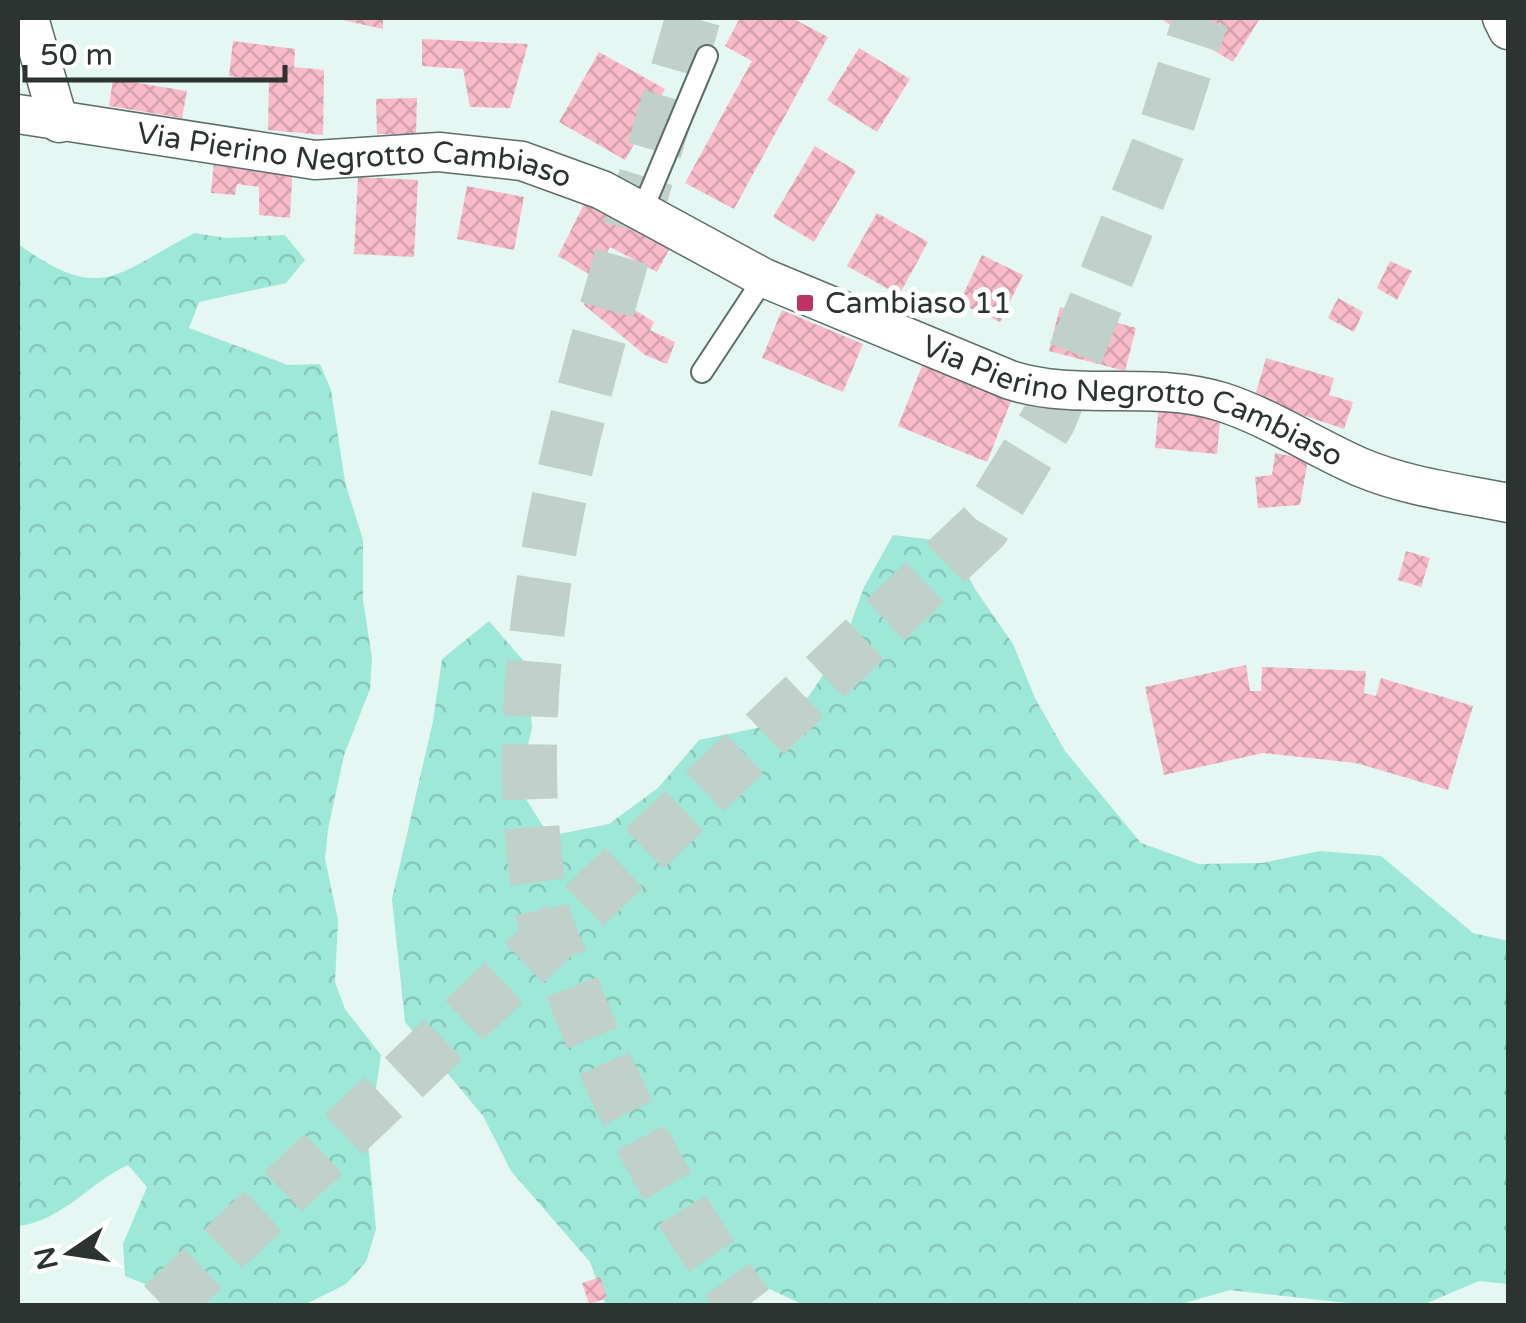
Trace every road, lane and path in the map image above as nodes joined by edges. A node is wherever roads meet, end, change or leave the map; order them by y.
1 (30, 18) edge
2 (1502, 18) edge
3 (1508, 30) edge
4 (707, 56) dead end
5 (18, 114) edge
6 (59, 123) junction
7 (642, 210) junction
8 (764, 278) junction
9 (702, 372) dead end
10 (1508, 503) edge

1 - 6 street
2 - 3 street
4 - 7 lane
5 - 6 street, Via Pierino Negrotto Cambiaso
6 - 7 street, Via Pierino Negrotto Cambiaso
7 - 8 street, Via Pierino Negrotto Cambiaso
8 - 9 lane
8 - 10 street, Via Pierino Negrotto Cambiaso

